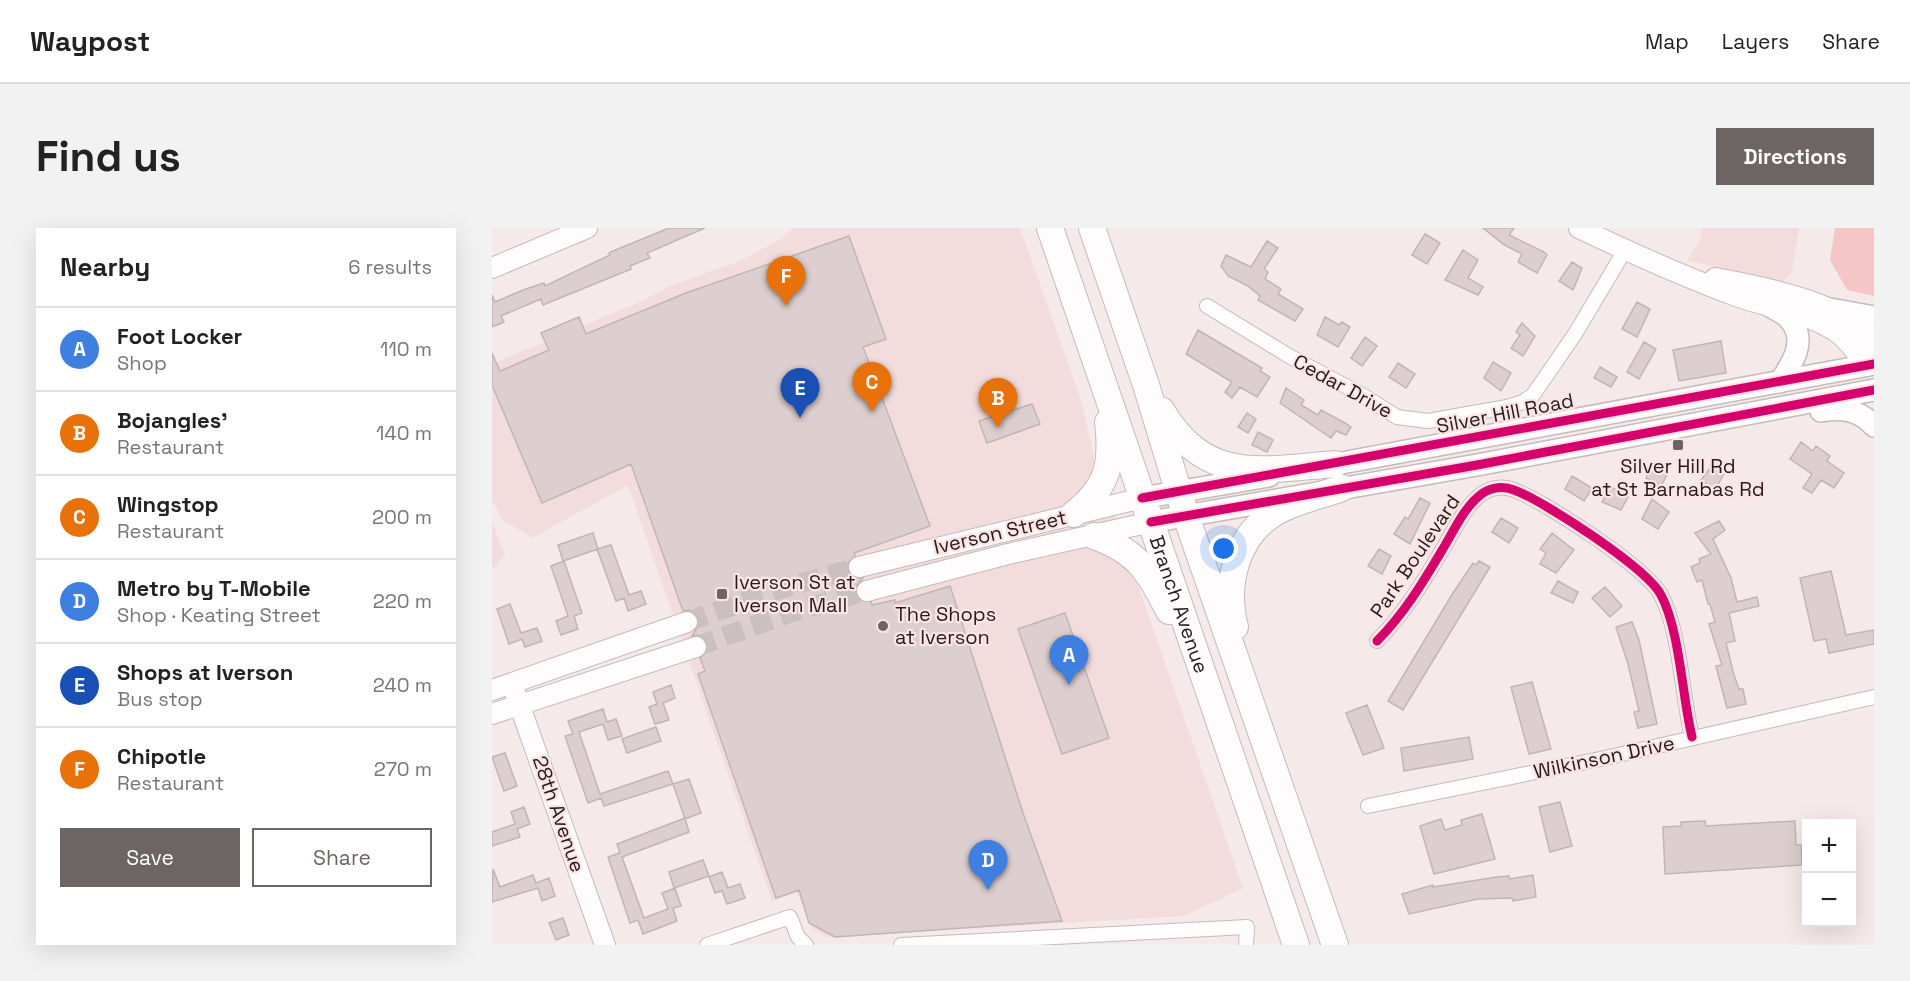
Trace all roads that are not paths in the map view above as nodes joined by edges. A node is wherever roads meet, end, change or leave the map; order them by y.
1 (586, 228) edge
2 (1050, 228) edge
3 (1092, 228) edge
4 (1579, 228) edge
5 (1625, 250) junction
6 (492, 268) edge
7 (1665, 268) junction
8 (1207, 306) dead end
9 (1770, 306) junction
10 (1830, 309) junction
11 (1874, 317) edge
12 (1874, 345) edge
13 (1870, 365) edge
14 (1780, 382) junction
15 (1146, 385) junction
16 (1104, 386) junction
17 (1874, 391) edge
18 (1774, 409) junction
19 (1874, 426) edge
20 (1335, 464) junction
21 (1342, 488) junction
22 (1179, 491) junction
23 (1146, 510) junction
24 (1074, 514) junction
25 (1186, 516) junction
26 (1094, 536) junction
27 (859, 567) tunnel mouth
28 (867, 591) tunnel mouth
29 (687, 622) tunnel mouth
30 (1377, 641) dead end
31 (696, 647) tunnel mouth
32 (1207, 683) junction
33 (512, 684) junction
34 (492, 690) edge
35 (1874, 697) edge
36 (520, 704) junction
37 (492, 714) edge
38 (1257, 718) junction
39 (1692, 737) junction
40 (1368, 806) dead end
41 (605, 945) edge
42 (706, 945) edge
43 (806, 945) edge
44 (901, 945) edge
45 (1246, 945) edge
46 (1296, 945) edge
47 (1335, 945) edge

1 - 6 main road
2 - 16 highway, Branch Avenue
3 - 15 highway, Branch Avenue
4 - 5 main road
5 - 7 main road
5 - 8 street, Cedar Drive
7 - 9 main road
7 - 10 main road
9 - 13 main road
9 - 14 main road
10 - 11 main road
10 - 12 main road
13 - 14 main road, Silver Hill Road
13 - 17 main road
14 - 20 main road, Silver Hill Road
15 - 20 highway
15 - 22 highway, Branch Avenue
16 - 23 highway, Branch Avenue
16 - 24 highway
17 - 18 main road
18 - 19 main road
18 - 21 main road
20 - 22 main road, Silver Hill Road
21 - 25 main road
21 - 38 highway
22 - 23 main road, Silver Hill Road
22 - 25 highway, Branch Avenue
23 - 24 main road, Iverson Street
23 - 25 main road
23 - 26 main road, Iverson Street
23 - 32 highway, Branch Avenue
24 - 27 main road, Iverson Street
25 - 38 highway, Branch Avenue
26 - 28 main road, Iverson Street
26 - 32 highway
29 - 33 main road
30 - 39 street, Park Boulevard
31 - 36 main road
32 - 46 highway, Branch Avenue
33 - 34 main road
33 - 36 main road, 28th Avenue
35 - 39 street, Wilkinson Drive
36 - 37 main road
36 - 41 main road, 28th Avenue
38 - 47 highway, Branch Avenue
39 - 40 street, Wilkinson Drive
42 - 43 street
44 - 45 street

